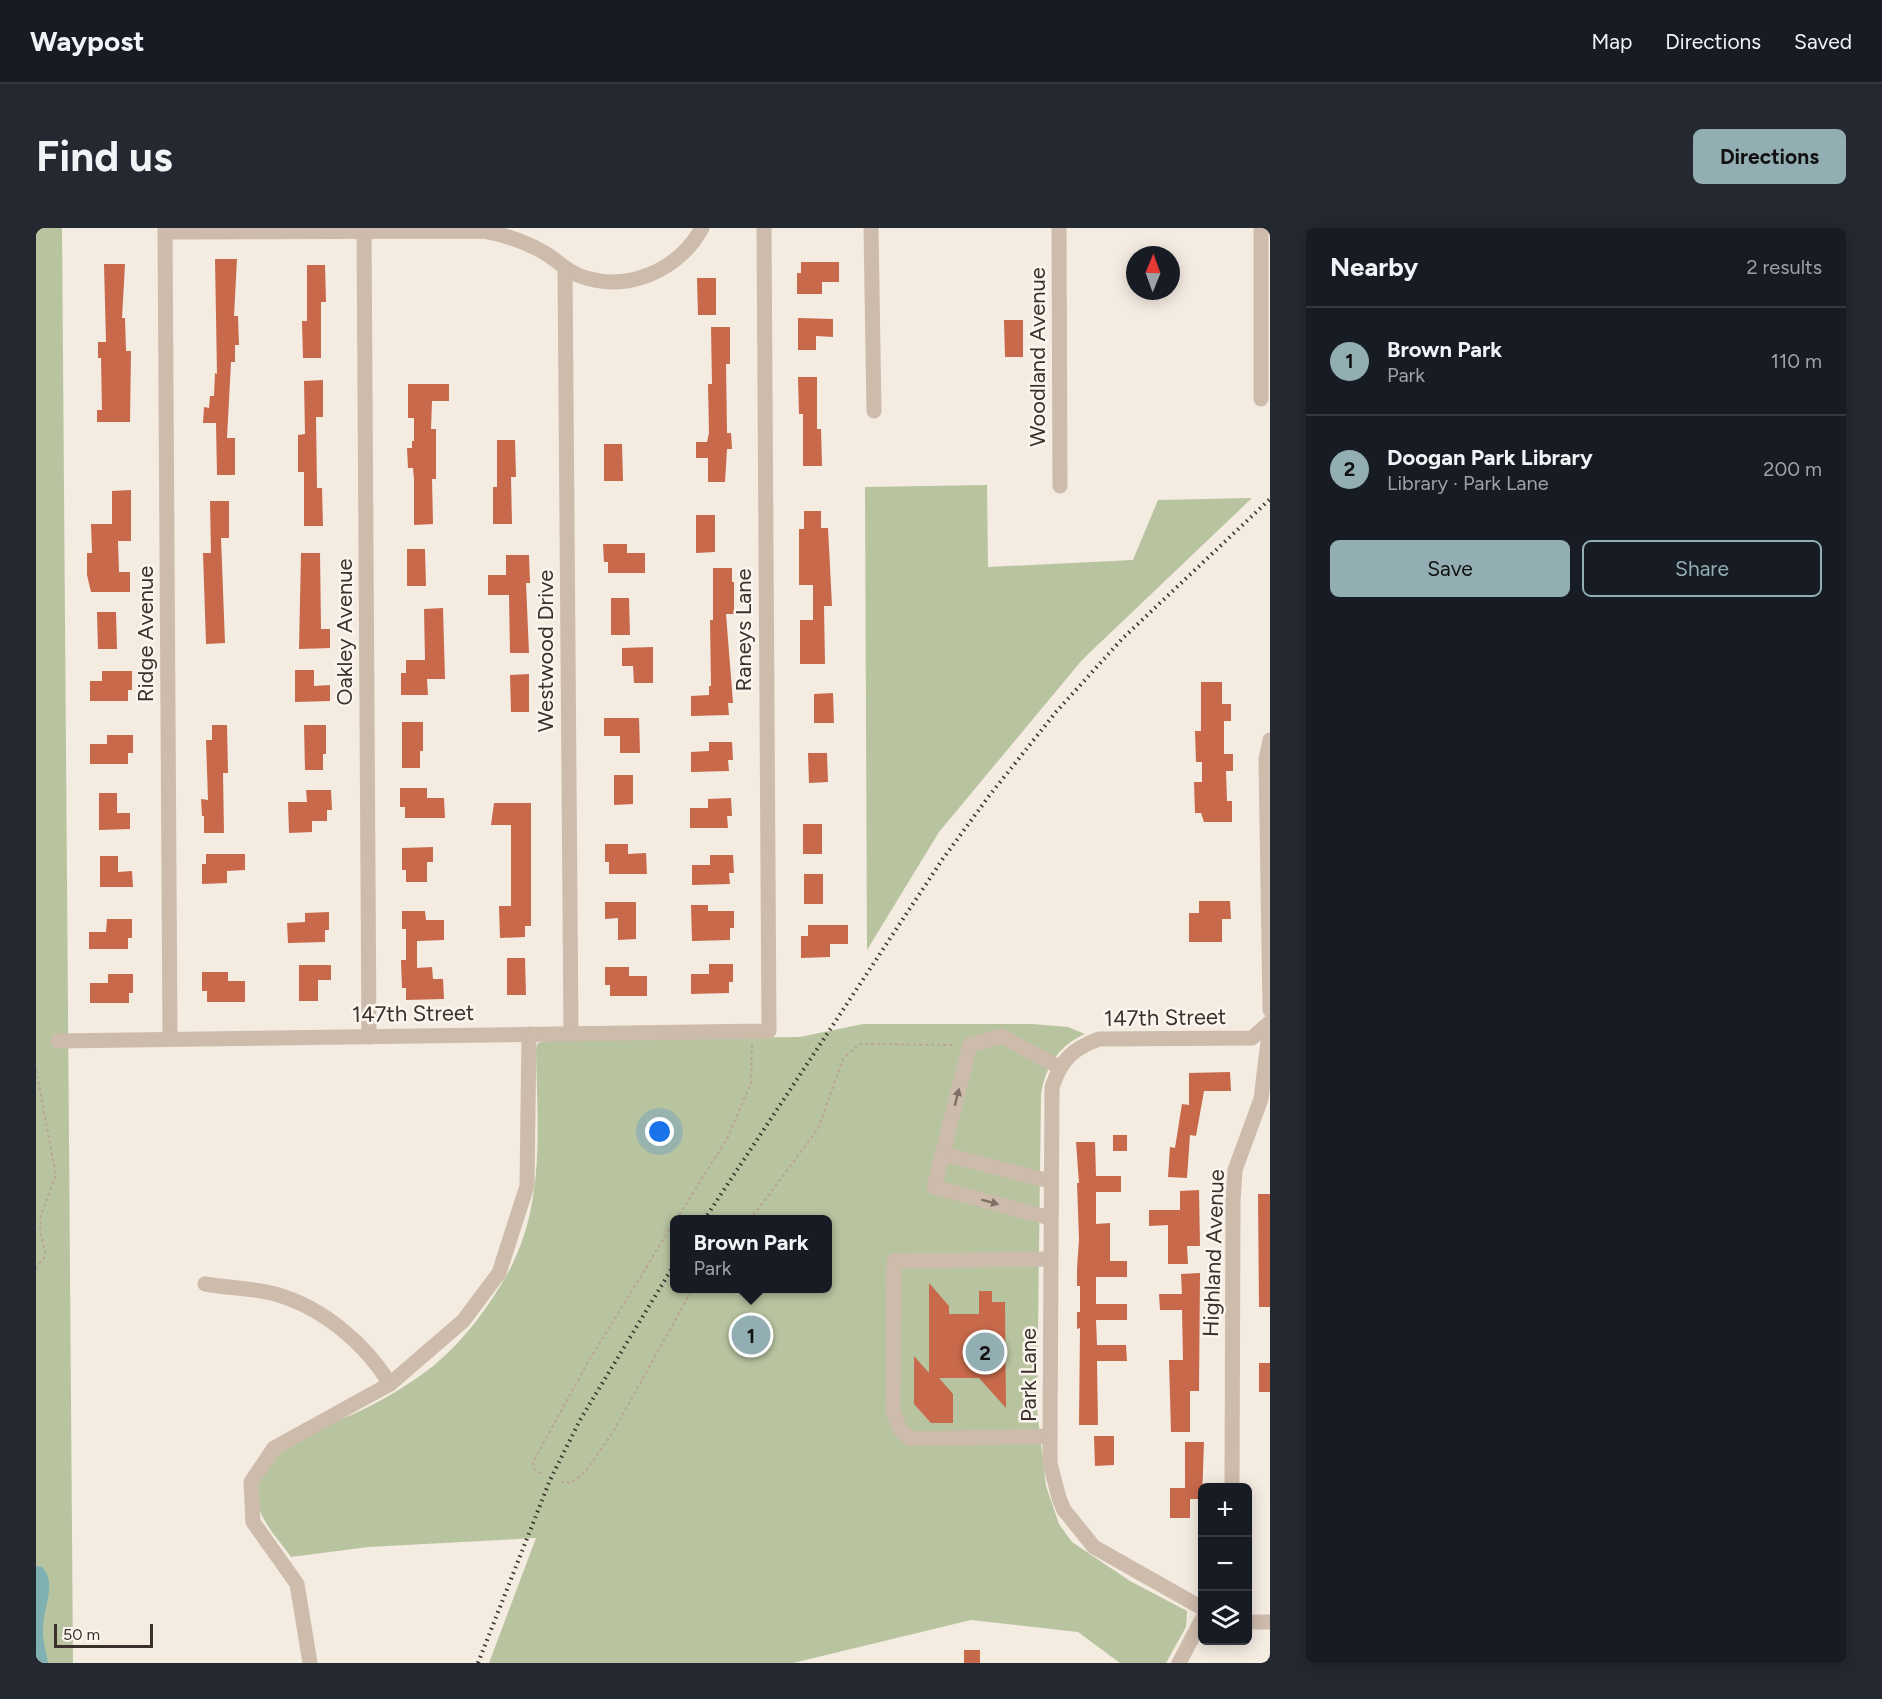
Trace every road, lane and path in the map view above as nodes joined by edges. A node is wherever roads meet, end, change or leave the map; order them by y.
1 (706, 228) edge
2 (764, 228) edge
3 (871, 228) edge
4 (1059, 228) edge
5 (1261, 228) edge
6 (364, 229) edge
7 (165, 230) edge
8 (565, 268) junction
9 (1261, 399) dead end
10 (874, 411) dead end
11 (1060, 486) dead end
12 (1270, 740) edge
13 (1270, 1010) edge
14 (1270, 1023) edge
15 (752, 1031) junction
16 (769, 1031) joint
17 (529, 1034) junction
18 (571, 1034) junction
19 (369, 1036) junction
20 (170, 1039) junction
21 (58, 1041) dead end
22 (970, 1046) junction
23 (1059, 1067) junction
24 (36, 1070) edge
25 (943, 1154) junction
26 (1050, 1181) junction
27 (679, 1215) edge
28 (754, 1215) edge
29 (1050, 1218) junction
30 (670, 1229) edge
31 (1050, 1259) junction
32 (36, 1268) edge
33 (205, 1284) dead end
34 (690, 1293) edge
35 (390, 1384) junction
36 (1050, 1436) junction
37 (541, 1473) dead end
38 (561, 1482) dead end
39 (1232, 1483) edge
40 (1198, 1605) edge
41 (1252, 1622) edge
42 (1270, 1622) edge
43 (1198, 1628) edge
44 (310, 1663) edge
45 (1179, 1663) edge

1 - 8 street
2 - 16 street, Raneys Lane
3 - 10 street
4 - 11 street, Woodland Avenue
5 - 9 street
6 - 7 street
6 - 8 street
6 - 19 street, Oakley Avenue
7 - 20 street, Ridge Avenue
8 - 18 street, Westwood Drive
12 - 13 street
14 - 23 street, 147th Street
14 - 39 street, Highland Avenue
15 - 16 street, 147th Street
15 - 18 street, 147th Street
15 - 27 path
17 - 18 street, 147th Street
17 - 19 street, 147th Street
17 - 35 street
19 - 20 street, 147th Street
20 - 21 street, 147th Street
22 - 23 street
25 -> 22 street
22 - 28 path
23 - 26 street, Park Lane
24 - 32 path
25 - 26 street
25 -> 29 street
26 - 29 street, Park Lane
29 - 31 street, Park Lane
30 - 37 path
31 - 36 street, Park Lane
31 - 36 street
33 - 35 street
34 - 38 path
35 - 44 street
36 - 40 street, Park Lane
41 - 42 street
43 - 45 street

